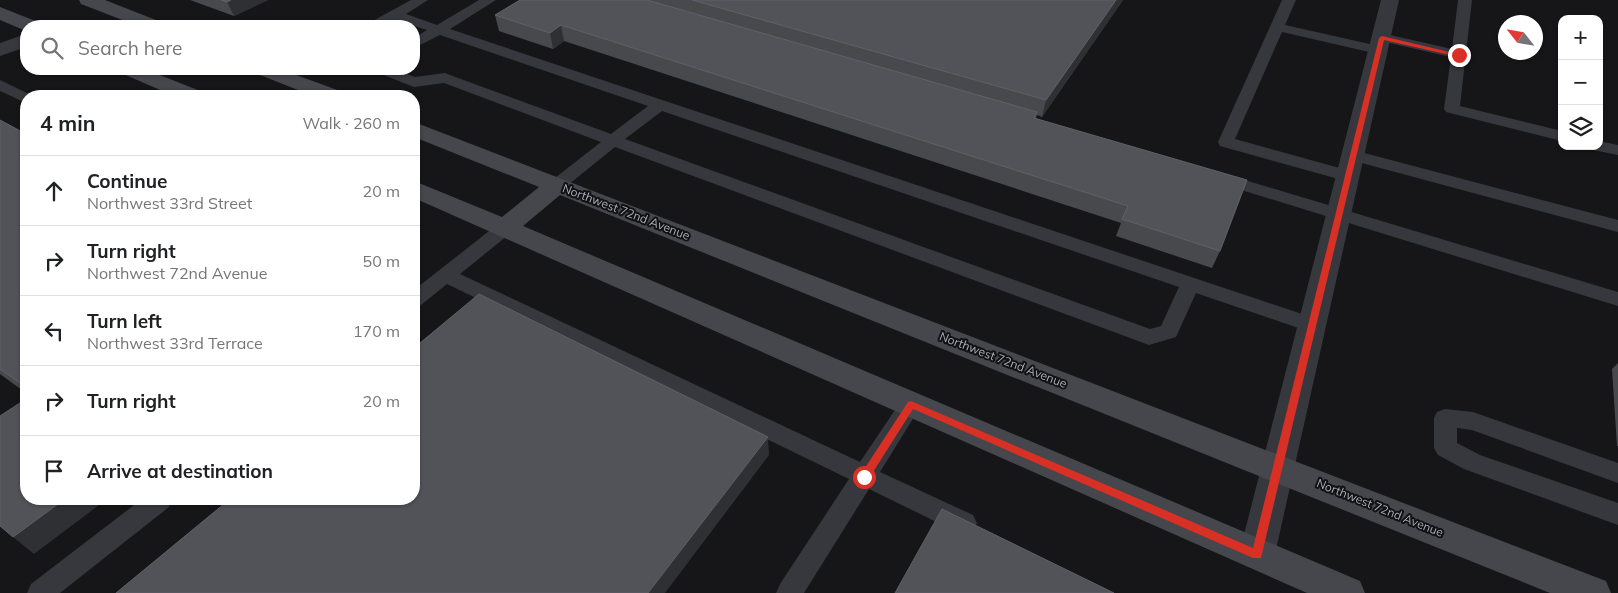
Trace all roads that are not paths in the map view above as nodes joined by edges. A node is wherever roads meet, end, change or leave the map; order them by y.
1 (88, 0) edge
2 (421, 0) edge
3 (489, 0) edge
4 (1289, 0) edge
5 (1390, 0) edge
6 (1465, 0) edge
7 (0, 13) edge
8 (395, 15) junction
9 (139, 20) edge
10 (385, 20) edge
11 (411, 20) edge
12 (20, 21) edge
13 (420, 23) edge
14 (1277, 27) junction
15 (439, 29) junction
16 (420, 40) edge
17 (20, 42) edge
18 (1380, 44) junction
19 (0, 50) edge
20 (1459, 55) junction
21 (142, 75) edge
22 (294, 75) edge
23 (396, 75) edge
24 (0, 85) edge
25 (178, 90) edge
26 (321, 90) edge
27 (20, 95) edge
28 (660, 104) junction
29 (420, 130) edge
30 (1558, 135) edge
31 (615, 141) junction
32 (1603, 147) edge
33 (1618, 150) edge
34 (1351, 165) junction
35 (1199, 172) edge
36 (557, 185) junction
37 (420, 192) edge
38 (1339, 214) junction
39 (1618, 226) edge
40 (505, 228) junction
41 (445, 275) junction
42 (1190, 284) junction
43 (420, 295) edge
44 (1618, 299) edge
45 (1313, 325) junction
46 (911, 404) junction
47 (1278, 468) junction
48 (1618, 473) edge
49 (864, 477) junction
50 (152, 505) edge
51 (1618, 514) edge
52 (989, 535) edge
53 (1257, 554) junction
54 (1516, 563) junction
55 (40, 593) edge
56 (789, 593) edge
57 (1347, 593) edge
58 (1550, 593) edge
59 (1593, 593) edge

1 - 9 main road
2 - 8 lane
3 - 15 lane
4 - 14 lane
5 - 18 street
6 - 20 lane
7 - 12 main road
8 - 10 lane
8 - 11 lane
13 - 15 lane
14 - 18 lane
14 - 34 lane
15 - 16 lane
15 - 28 lane
17 - 19 street
18 - 20 lane
18 - 34 street
20 - 30 lane
21 - 25 main road
22 - 26 main road
23 - 31 lane
24 - 27 lane
28 - 31 lane
28 - 42 lane
29 - 36 main road, Northwest 72nd Avenue
31 - 36 lane
31 - 42 lane
32 - 33 lane
34 - 38 street
34 - 39 lane
35 - 38 lane
36 - 40 main road
36 - 47 main road, Northwest 72nd Avenue
37 - 40 main road
38 - 44 lane
38 - 45 street
40 - 41 lane
40 - 46 main road
41 - 43 lane
41 - 49 lane
42 - 45 lane
45 - 47 street
46 - 49 lane
46 - 53 main road
47 - 53 street
47 - 54 main road, Northwest 72nd Avenue
48 - 51 lane
49 - 52 lane
49 - 56 lane
50 - 55 lane
53 - 57 main road
54 - 58 main road
54 - 59 main road, Northwest 72nd Avenue

